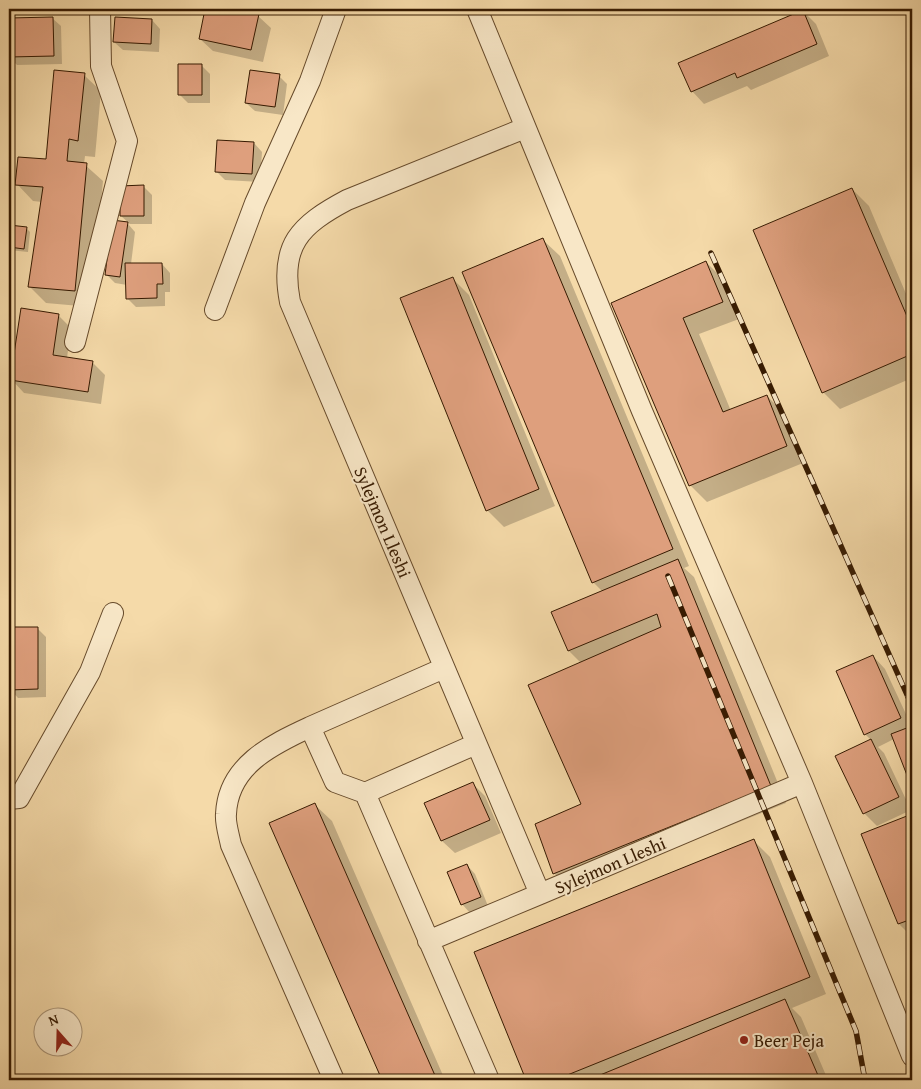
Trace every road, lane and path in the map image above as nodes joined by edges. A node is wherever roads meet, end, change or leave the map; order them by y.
1 (100, 9) edge
2 (336, 9) edge
3 (476, 9) edge
4 (525, 128) junction
5 (214, 310) dead end
6 (75, 342) dead end
7 (113, 613) dead end
8 (444, 668) junction
9 (310, 727) junction
10 (476, 744) junction
11 (802, 783) junction
12 (365, 793) junction
13 (9, 799) edge
14 (540, 894) junction
15 (428, 940) junction
16 (912, 1056) edge
17 (334, 1080) edge
18 (488, 1080) edge

1 - 6 street
2 - 5 street
3 - 4 street
4 - 8 street, Sylejmon Lleshi
4 - 11 street
7 - 13 street
8 - 9 street
8 - 10 street, Sylejmon Lleshi
9 - 12 street
9 - 17 street
10 - 12 street
10 - 14 street, Sylejmon Lleshi
11 - 14 street, Sylejmon Lleshi
11 - 16 street
12 - 15 street
14 - 15 street
15 - 18 street

